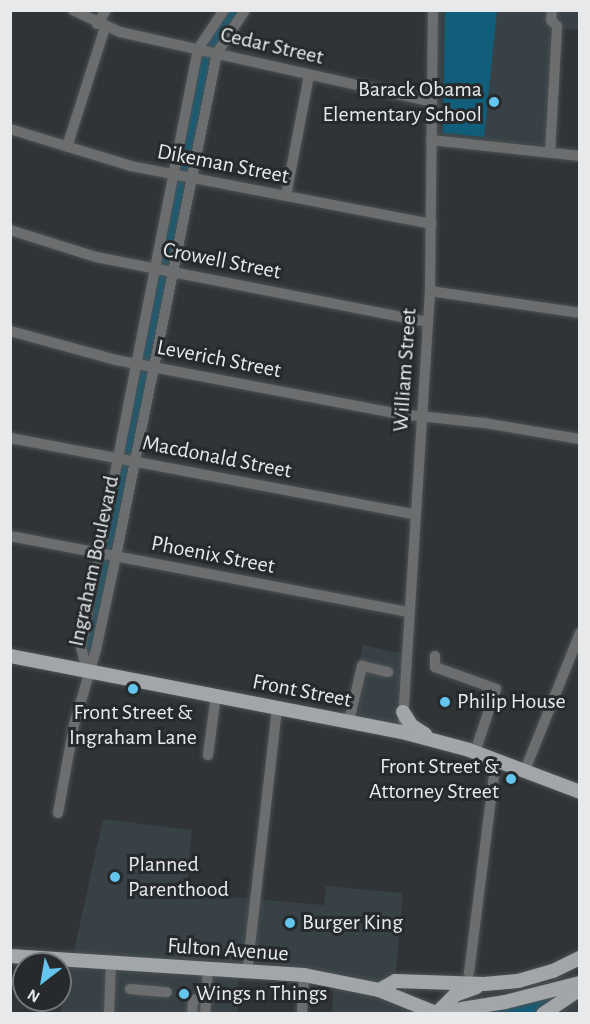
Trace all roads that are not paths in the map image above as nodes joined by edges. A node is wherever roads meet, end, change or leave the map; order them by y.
1 (73, 10) edge
2 (106, 10) edge
3 (224, 10) edge
4 (245, 10) edge
5 (433, 10) edge
6 (552, 10) edge
7 (101, 25) junction
8 (198, 49) junction
9 (216, 53) junction
10 (309, 75) junction
11 (432, 102) junction
12 (10, 129) edge
13 (431, 140) junction
14 (67, 147) junction
15 (550, 153) junction
16 (579, 156) edge
17 (173, 174) junction
18 (191, 178) junction
19 (286, 196) junction
20 (431, 224) junction
21 (10, 230) edge
22 (155, 268) junction
23 (172, 270) junction
24 (430, 291) junction
25 (579, 313) edge
26 (428, 322) junction
27 (10, 331) edge
28 (138, 363) junction
29 (154, 366) junction
30 (422, 416) junction
31 (10, 438) edge
32 (579, 439) edge
33 (118, 458) junction
34 (135, 462) junction
35 (416, 515) junction
36 (10, 536) edge
37 (100, 553) junction
38 (116, 556) junction
39 (409, 612) junction
40 (579, 633) edge
41 (10, 656) edge
42 (435, 656) dead end
43 (87, 671) junction
44 (388, 672) dead end
45 (216, 695) junction
46 (277, 707) junction
47 (403, 711) junction
48 (349, 721) junction
49 (402, 732) junction
50 (434, 741) junction
51 (475, 752) junction
52 (208, 755) dead end
53 (496, 759) junction
54 (525, 770) junction
55 (579, 792) edge
56 (58, 813) dead end
57 (10, 956) edge
58 (579, 958) edge
59 (111, 963) junction
60 (208, 969) junction
61 (247, 972) junction
62 (469, 973) dead end
63 (304, 975) junction
64 (579, 983) edge
65 (484, 984) junction
66 (130, 989) dead end
67 (579, 989) edge
68 (379, 990) junction
69 (167, 992) dead end
70 (206, 997) junction
71 (437, 1013) edge
72 (109, 1014) edge
73 (192, 1014) edge
74 (205, 1014) edge
75 (302, 1014) edge
76 (543, 1014) edge

1 - 7 street, Cedar Street
2 - 7 street
3 - 8 street, Ingraham Boulevard
4 - 9 street, Ingraham Boulevard
5 - 11 street, William Street
6 - 15 street
7 - 8 street, Cedar Street
7 - 14 street
8 - 9 street, Cedar Street
8 - 17 street, Ingraham Boulevard
9 - 10 street, Cedar Street
9 - 18 street, Ingraham Boulevard
10 - 11 street, Cedar Street
10 - 19 street
11 - 13 street, William Street
12 - 14 street, Dikeman Street
13 - 15 street
13 - 20 street, William Street
14 - 17 street, Dikeman Street
15 - 16 street
17 - 18 street, Dikeman Street
17 - 22 street, Ingraham Boulevard
18 - 19 street, Dikeman Street
18 - 23 street, Ingraham Boulevard
19 - 20 street, Dikeman Street
20 - 24 street, William Street
21 - 22 street, Crowell Street
22 - 23 street, Crowell Street
22 - 28 street, Ingraham Boulevard
23 - 26 street, Crowell Street
23 - 29 street, Ingraham Boulevard
24 - 25 street
24 - 26 street, William Street
26 - 30 street, William Street
27 - 28 street, Leverich Street
28 - 29 street, Leverich Street
28 - 33 street, Ingraham Boulevard
29 - 30 street, Leverich Street
29 - 34 street, Ingraham Boulevard
30 - 32 street, Leverich Street
30 - 35 street, William Street
31 - 33 street, Macdonald Street
33 - 34 street, Macdonald Street
33 - 37 street, Ingraham Boulevard
34 - 35 street, Macdonald Street
34 - 38 street, Ingraham Boulevard
35 - 39 street, William Street
36 - 37 street, Phoenix Street
37 - 38 street, Phoenix Street
37 - 43 street, Ingraham Boulevard
38 - 39 street, Phoenix Street
38 - 43 street, Ingraham Boulevard
39 - 47 street, William Street
40 - 54 street
41 - 43 main road, Front Street
42 - 51 street
43 - 45 main road, Front Street
43 - 56 street
44 - 48 street
45 - 46 main road, Front Street
45 - 52 street
46 - 48 main road, Front Street
46 - 61 street
47 - 49 street, William Street
47 - 50 main road
48 - 49 main road, Front Street
49 - 50 main road, Front Street
50 - 51 main road, Front Street
51 - 53 main road, Front Street
53 - 54 main road, Front Street
53 - 62 street
54 - 55 main road, Front Street
57 - 59 main road, Fulton Avenue
58 - 65 main road
59 - 60 main road, Fulton Avenue
59 - 72 street
60 - 61 main road, Fulton Avenue
60 - 70 street
61 - 63 main road, Fulton Avenue
63 - 68 main road, Fulton Avenue
63 - 75 street
64 - 71 main road
65 - 68 main road
65 - 71 main road
66 - 69 street
67 - 76 main road
68 - 71 main road, Fulton Avenue
70 - 73 street
70 - 74 street

